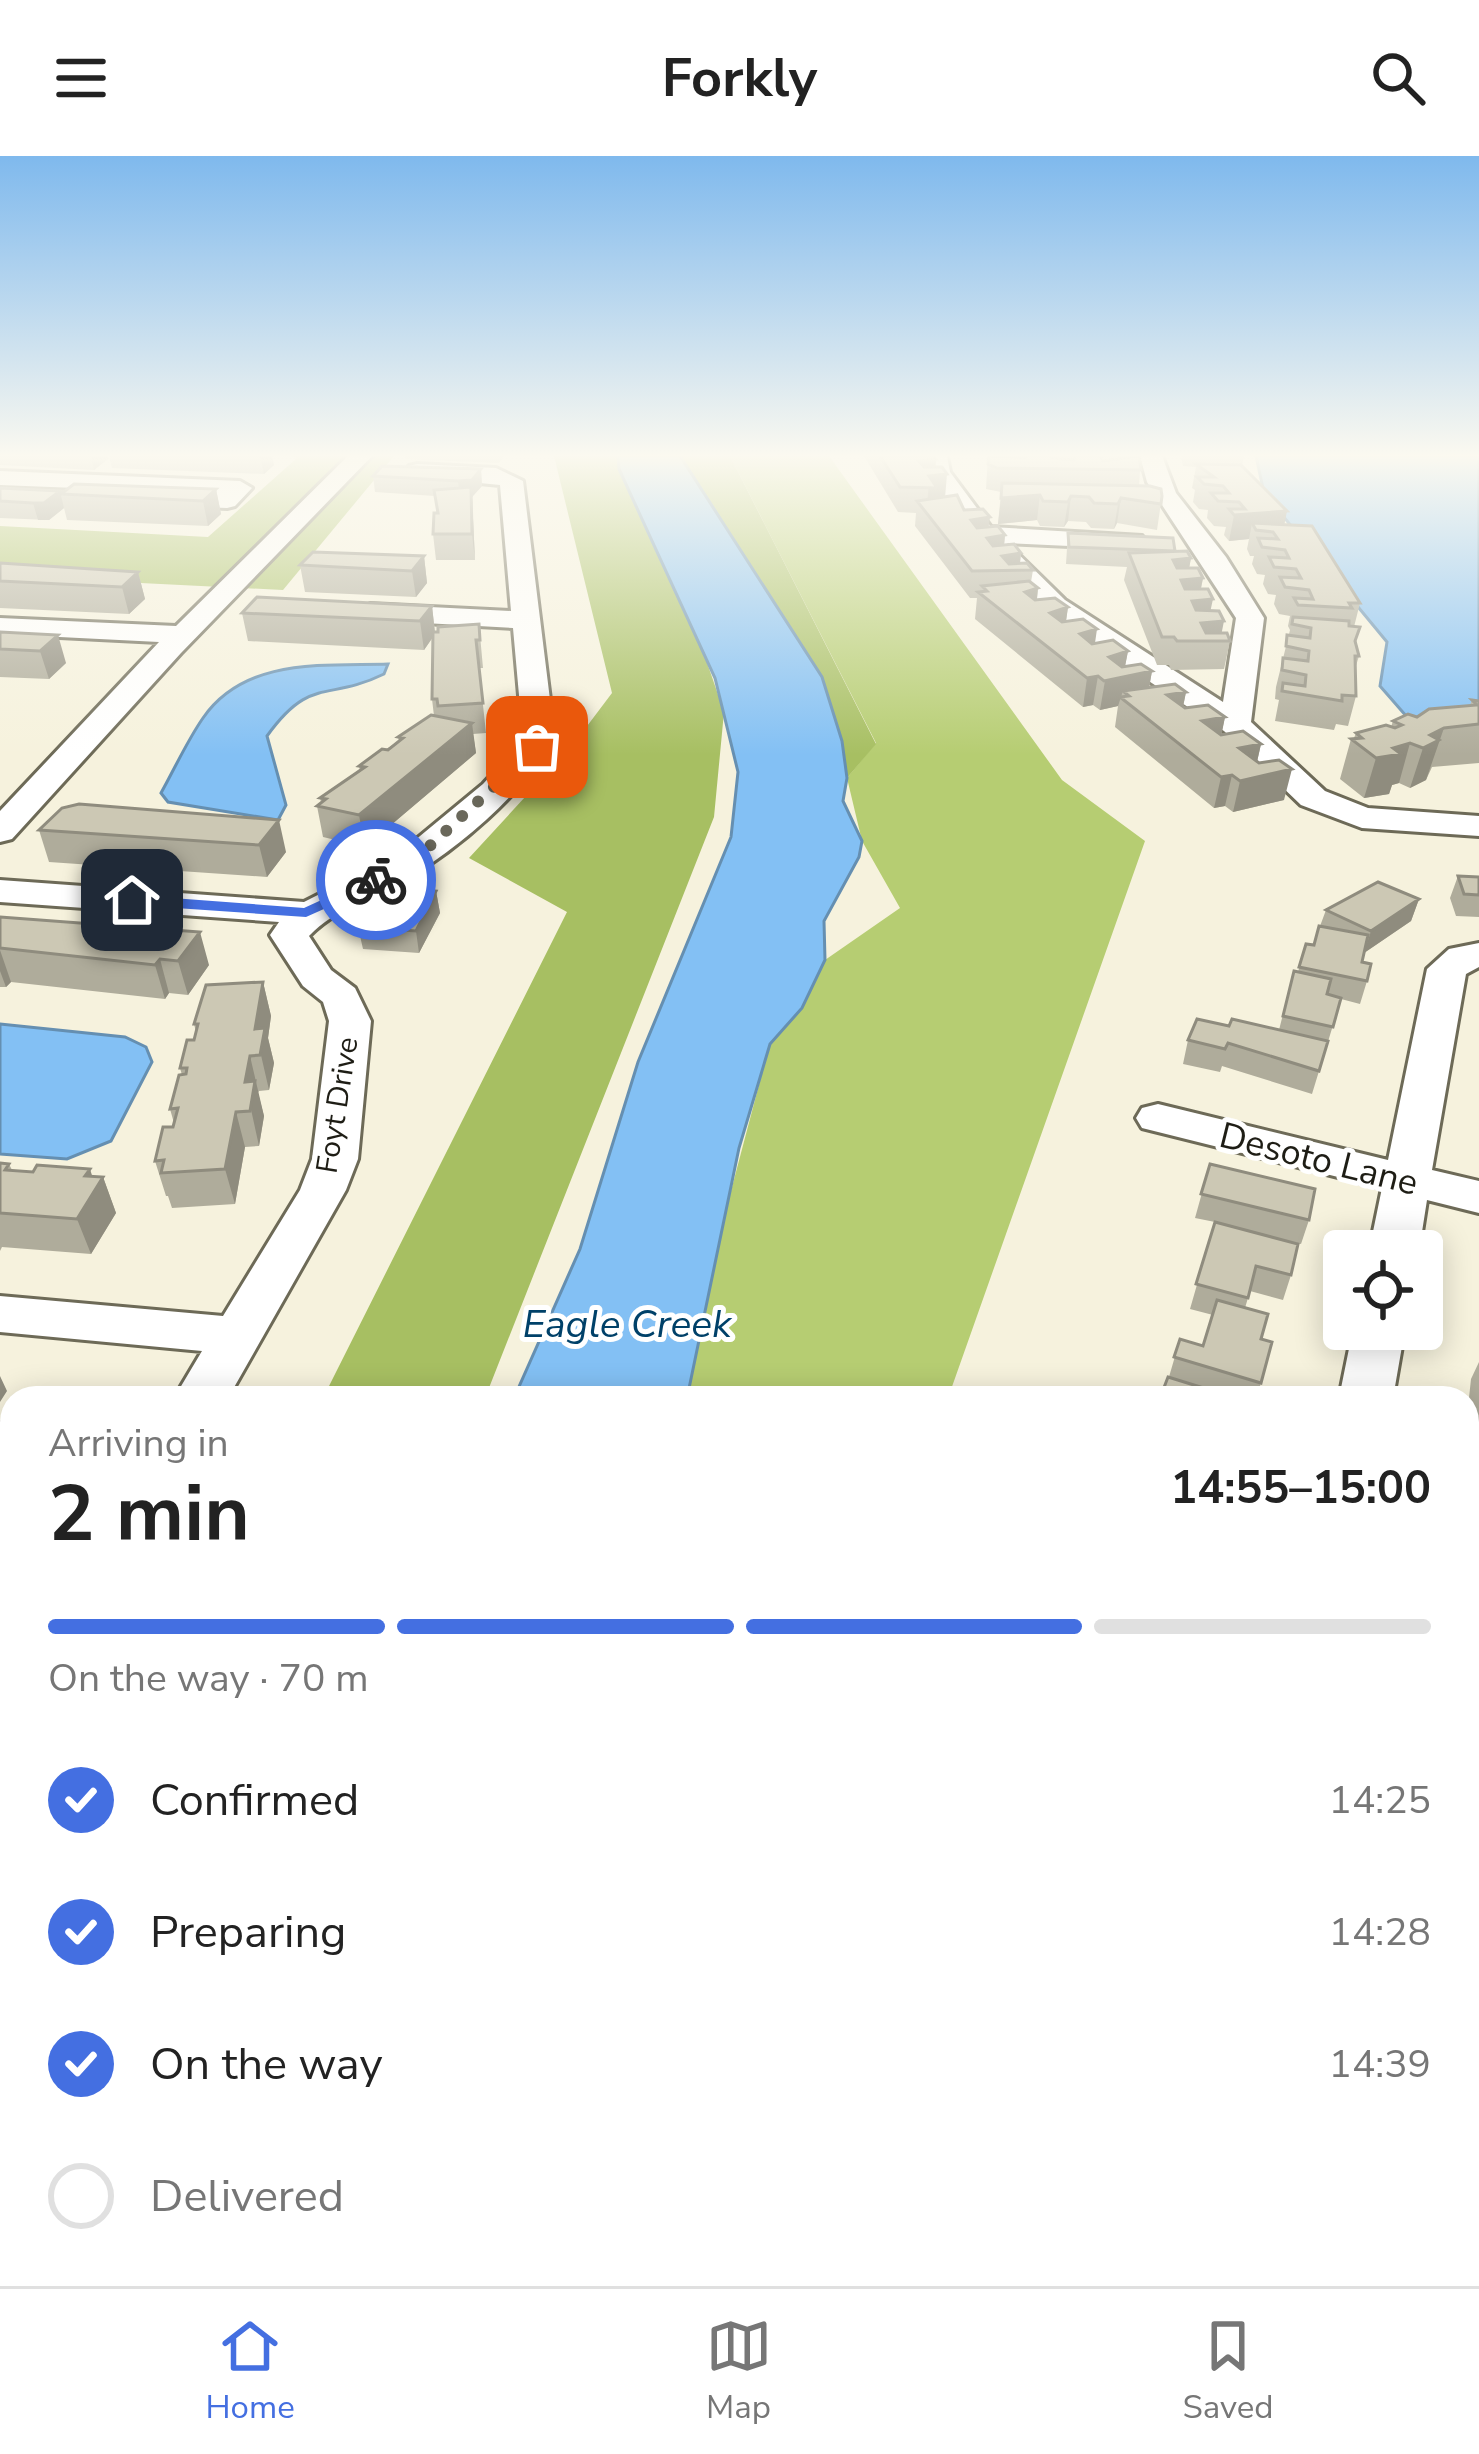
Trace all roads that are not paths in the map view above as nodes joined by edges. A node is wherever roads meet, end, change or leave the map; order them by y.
1 (272, 555) edge
2 (520, 555) edge
3 (1005, 555) edge
4 (1210, 555) edge
5 (351, 610) edge
6 (527, 620) junction
7 (10, 632) edge
8 (177, 641) junction
9 (1235, 724) junction
10 (1474, 818) edge
11 (0, 832) edge
12 (0, 891) edge
13 (0, 918) edge
14 (297, 924) junction
15 (1475, 956) edge
16 (1158, 1118) dead end
17 (1407, 1180) junction
18 (1479, 1197) edge
19 (1398, 1230) edge
20 (0, 1314) edge
21 (236, 1336) junction
22 (1375, 1350) edge
23 (207, 1386) edge
24 (1368, 1386) edge

1 - 8 street
2 - 6 street
3 - 9 street
4 - 9 street
5 - 6 street
6 - 14 street
7 - 8 street
8 - 11 street
9 - 10 street
12 - 14 street
13 - 14 street
14 - 21 street, Foyt Drive
15 - 17 street
16 - 17 street, Desoto Lane
17 - 18 street, Desoto Lane
17 - 19 street
20 - 21 street
21 - 23 street, Foyt Drive
22 - 24 street

